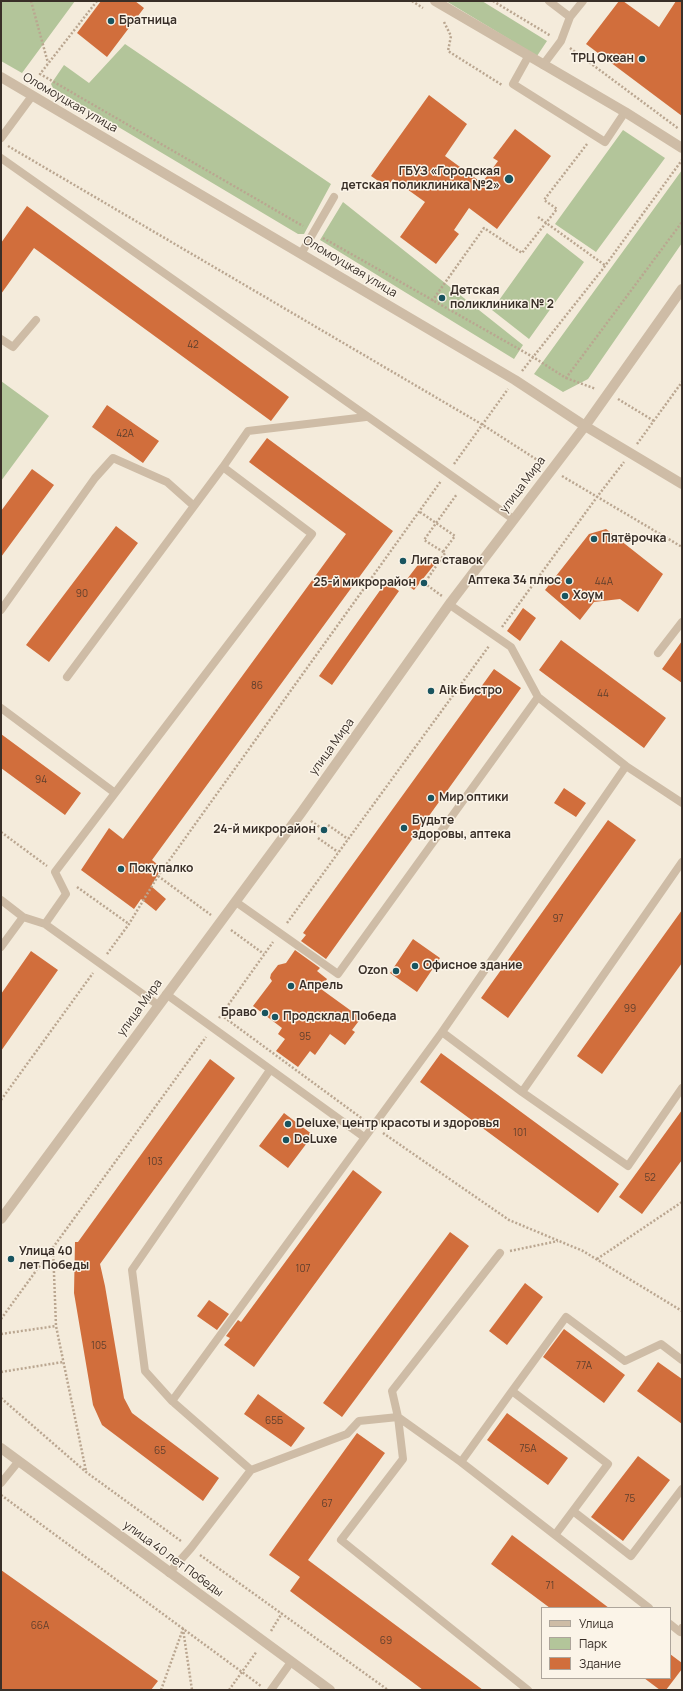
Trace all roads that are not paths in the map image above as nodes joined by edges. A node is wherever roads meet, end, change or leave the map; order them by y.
1 (435, 1) edge
2 (549, 1) edge
3 (583, 1) edge
4 (570, 18) junction
5 (528, 57) junction
6 (543, 65) junction
7 (1, 77) edge
8 (32, 96) junction
9 (625, 112) junction
10 (1, 138) edge
11 (682, 148) edge
12 (1, 158) edge
13 (334, 197) dead end
14 (301, 254) junction
15 (682, 289) edge
16 (36, 320) dead end
17 (1, 339) edge
18 (366, 417) junction
19 (585, 426) junction
20 (223, 466) junction
21 (682, 484) edge
22 (194, 506) junction
23 (513, 519) junction
24 (450, 604) junction
25 (1, 610) edge
26 (682, 622) edge
27 (658, 654) dead end
28 (67, 677) dead end
29 (538, 698) junction
30 (1, 708) edge
31 (626, 766) junction
32 (115, 793) junction
33 (682, 802) edge
34 (682, 862) edge
35 (1, 900) edge
36 (236, 902) junction
37 (23, 917) junction
38 (44, 924) junction
39 (1, 947) edge
40 (166, 994) junction
41 (158, 1005) junction
42 (442, 1032) junction
43 (270, 1070) junction
44 (682, 1088) edge
45 (522, 1092) junction
46 (364, 1137) junction
47 (1, 1219) edge
48 (500, 1253) road end
49 (682, 1360) edge
50 (512, 1391) junction
51 (172, 1401) junction
52 (398, 1416) junction
53 (1, 1448) edge
54 (18, 1462) junction
55 (461, 1462) junction
56 (251, 1470) junction
57 (1, 1483) edge
58 (682, 1489) edge
59 (573, 1511) junction
60 (555, 1535) junction
61 (169, 1573) junction
62 (648, 1607) edge
63 (671, 1625) edge
64 (682, 1628) edge
65 (291, 1662) junction
66 (271, 1690) edge
67 (330, 1690) edge
68 (528, 1690) edge

1 - 5 street
2 - 4 lane
3 - 4 lane
4 - 6 lane
5 - 6 street
5 - 9 lane
6 - 9 street
7 - 8 street, Оломоуцкая улица
8 - 10 lane
8 - 14 street, Оломоуцкая улица
9 - 11 street
12 - 18 lane
13 - 14 lane
14 - 19 street, Оломоуцкая улица
15 - 19 street, улица Мира
16 - 17 lane
18 - 20 lane
18 - 23 lane
19 - 21 street, Оломоуцкая улица
19 - 23 street, улица Мира
20 - 22 lane
20 - 32 lane
22 - 25 lane
22 - 28 lane
23 - 24 street, улица Мира
24 - 29 lane
24 - 36 street, улица Мира
26 - 27 lane
29 - 31 lane
29 - 36 lane
30 - 32 lane
31 - 33 lane
31 - 42 lane
32 - 38 lane
34 - 45 lane
35 - 37 lane
36 - 40 street, улица Мира
37 - 38 lane
37 - 39 lane
38 - 41 lane
40 - 41 street, улица Мира
40 - 43 lane
41 - 47 street, улица Мира
42 - 45 lane
42 - 46 lane
43 - 46 lane
43 - 51 lane
44 - 45 lane
46 - 51 lane
48 - 52 lane
49 - 50 lane
50 - 55 lane
50 - 59 lane
51 - 56 lane
52 - 55 lane
52 - 56 lane
52 - 68 lane
53 - 54 street, улица 40 лет Победы
54 - 57 lane
54 - 61 street, улица 40 лет Победы
55 - 60 lane
56 - 61 lane
58 - 59 lane
59 - 60 lane
60 - 62 lane
61 - 65 street, улица 40 лет Победы
63 - 64 lane
65 - 66 lane
65 - 67 street, улица 40 лет Победы

